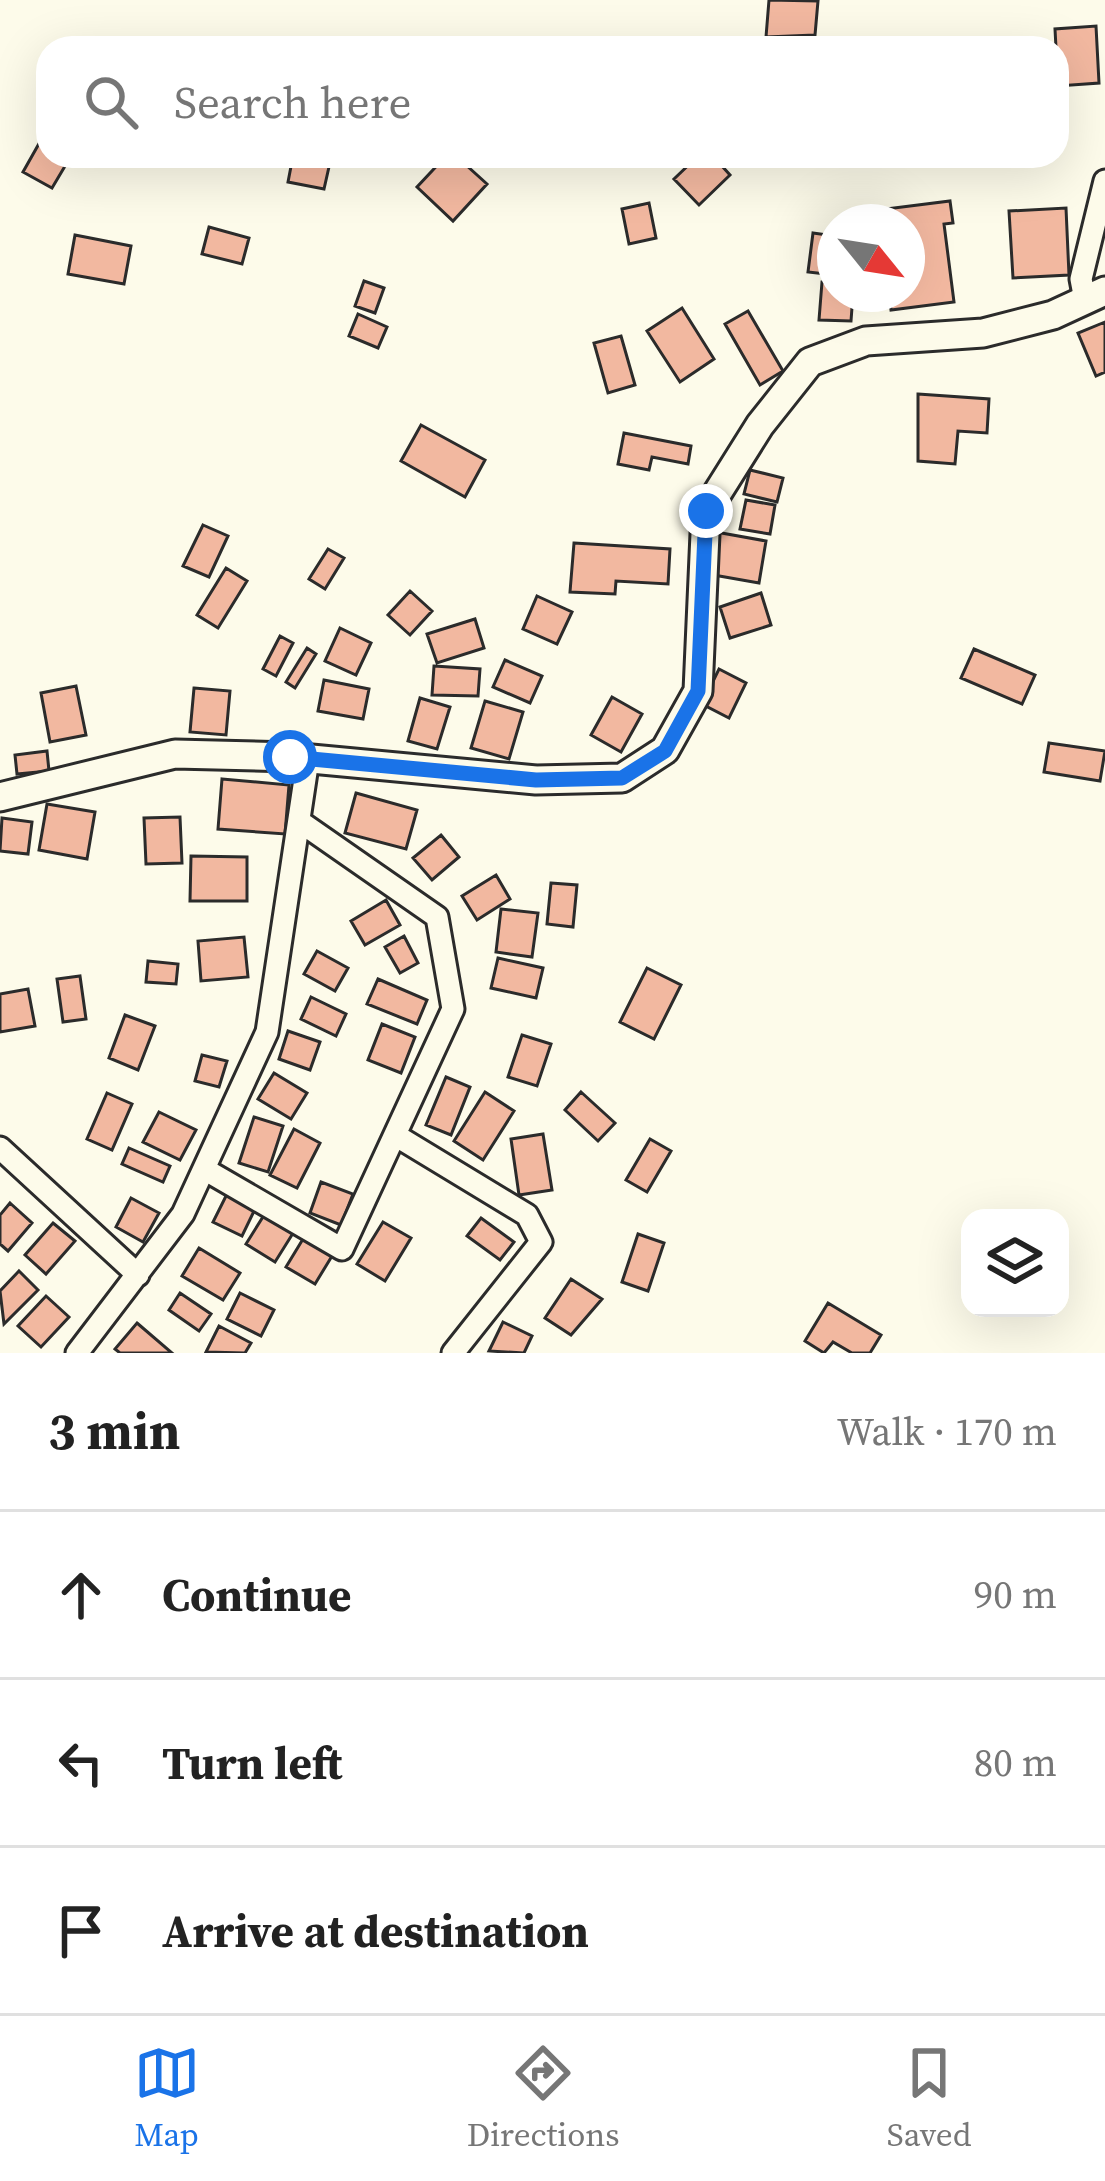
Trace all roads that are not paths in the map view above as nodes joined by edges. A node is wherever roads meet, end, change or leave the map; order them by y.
1 (1105, 181) edge
2 (1095, 296) edge
3 (308, 758) junction
4 (0, 797) edge
5 (299, 821) junction
6 (395, 1135) junction
7 (0, 1148) edge
8 (204, 1169) junction
9 (138, 1275) junction
10 (77, 1353) edge
11 (453, 1353) edge

1 - 2 street
2 - 3 street
3 - 4 street
3 - 5 street
5 - 6 street
5 - 8 street
6 - 8 street
6 - 11 street
7 - 9 street
8 - 9 street
9 - 10 street

